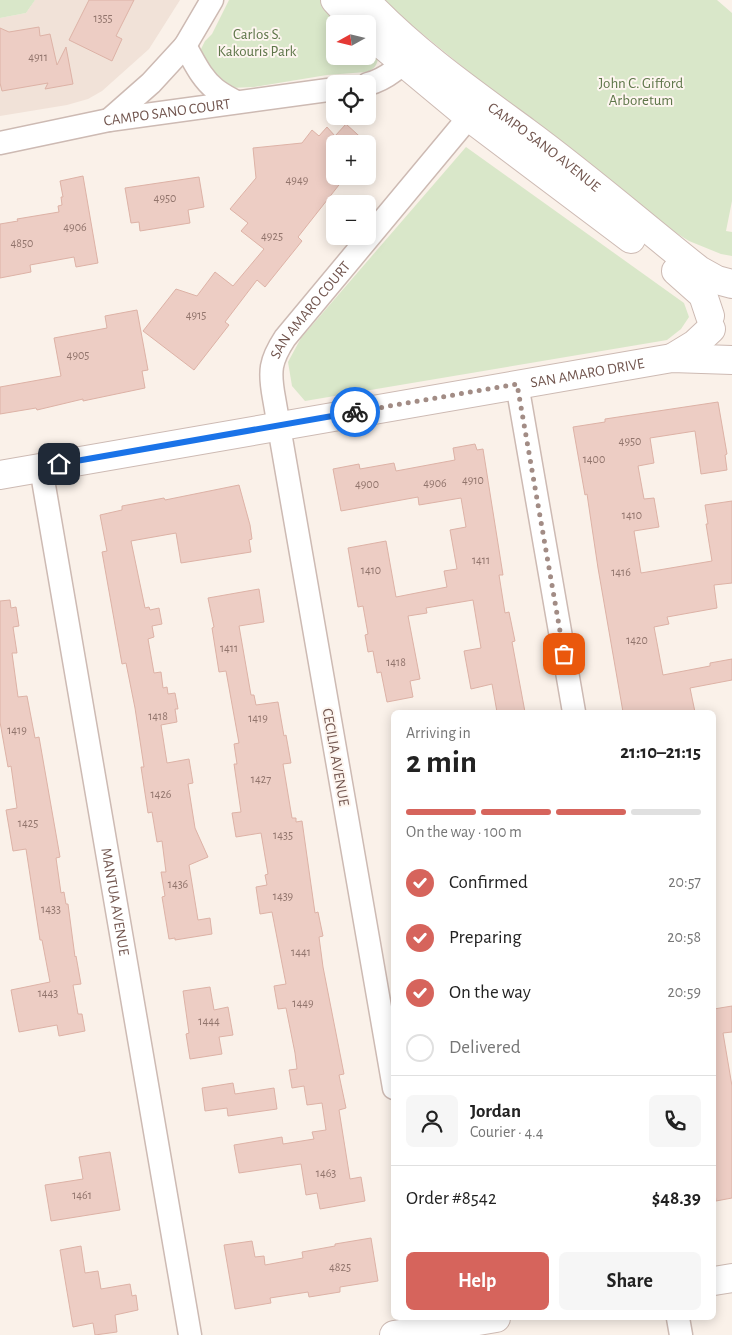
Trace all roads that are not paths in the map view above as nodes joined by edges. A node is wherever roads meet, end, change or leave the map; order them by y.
1 (212, 0) edge
2 (335, 0) edge
3 (365, 0) edge
4 (349, 15) edge
5 (376, 37) edge
6 (186, 46) junction
7 (410, 56) junction
8 (376, 81) edge
9 (326, 90) edge
10 (236, 102) junction
11 (469, 116) junction
12 (109, 120) junction
13 (0, 142) edge
14 (732, 286) edge
15 (711, 322) junction
16 (672, 358) junction
17 (732, 359) edge
18 (517, 384) junction
19 (279, 426) junction
20 (41, 468) junction
21 (0, 474) edge
22 (574, 710) edge
23 (391, 1071) edge
24 (732, 1278) edge
25 (716, 1281) edge
26 (482, 1320) edge
27 (678, 1320) edge
28 (435, 1327) edge
29 (190, 1335) edge
30 (394, 1335) edge
31 (681, 1335) edge

1 - 6 street
2 - 4 street
3 - 7 street, CAMPO SANO AVENUE
5 - 7 street, CAMPO SANO AVENUE
6 - 10 street
6 - 12 street
7 - 8 street
7 - 11 street, CAMPO SANO AVENUE
7 - 14 street, CAMPO SANO AVENUE
9 - 10 street, CAMPO SANO COURT
10 - 12 street, CAMPO SANO COURT
11 - 15 street, CAMPO SANO AVENUE
11 - 19 street, SAN AMARO COURT
12 - 13 street, CAMPO SANO COURT
14 - 15 street, SAN AMARO DRIVE
15 - 16 street, SAN AMARO DRIVE
15 - 17 street, CAMPO SANO AVENUE
16 - 17 street, SAN AMARO DRIVE
16 - 18 street, SAN AMARO DRIVE
18 - 19 street, SAN AMARO DRIVE
18 - 22 street
19 - 20 street, SAN AMARO DRIVE
19 - 23 street, CECILIA AVENUE
20 - 21 street, SAN AMARO DRIVE
20 - 29 street, MANTUA AVENUE
24 - 25 street
26 - 28 street
27 - 31 street
28 - 30 street

